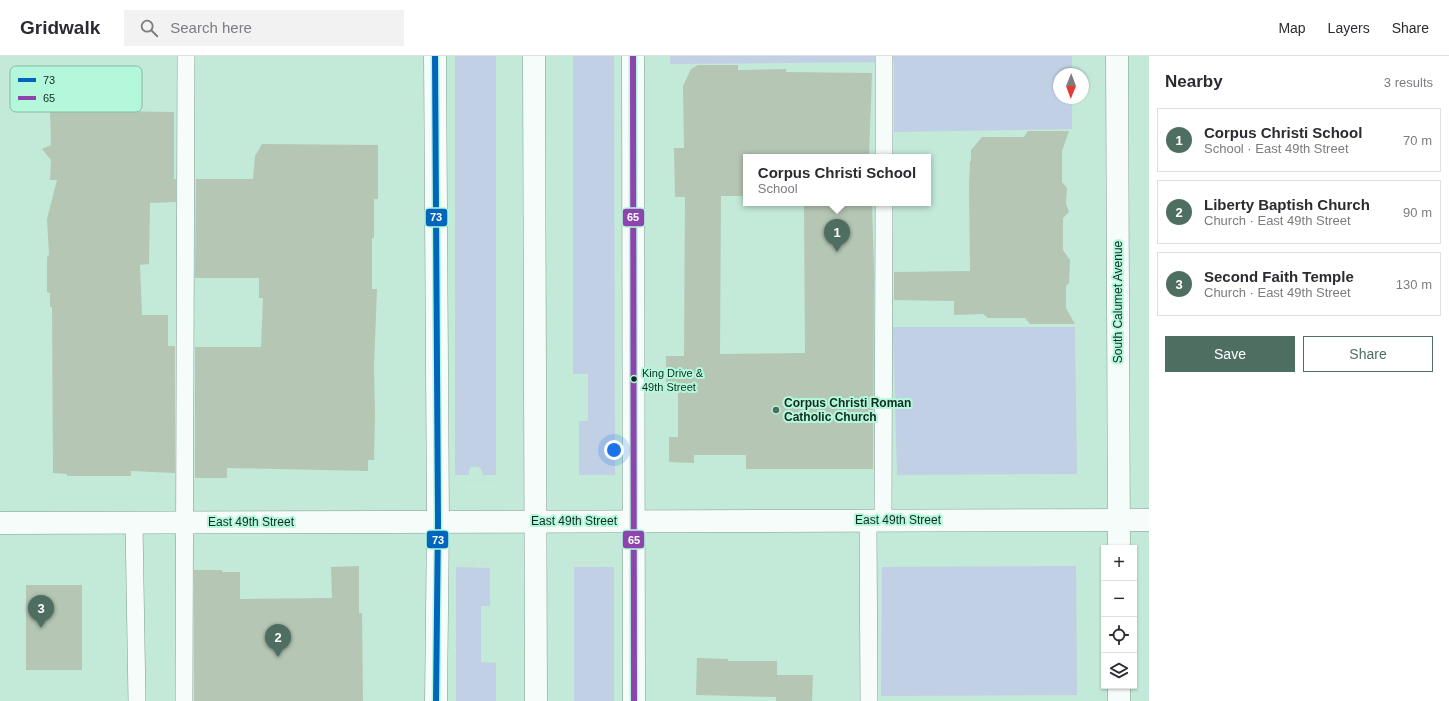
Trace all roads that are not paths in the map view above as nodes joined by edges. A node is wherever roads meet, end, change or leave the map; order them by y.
1 (186, 56) edge
2 (435, 56) edge
3 (534, 56) edge
4 (633, 56) edge
5 (884, 56) edge
6 (1117, 56) edge
7 (884, 154) edge
8 (884, 206) edge
9 (876, 520) junction
10 (1118, 520) junction
11 (1149, 520) edge
12 (536, 521) junction
13 (634, 521) junction
14 (134, 522) junction
15 (185, 522) junction
16 (438, 522) junction
17 (0, 523) edge
18 (1118, 545) edge
19 (1119, 689) edge
20 (137, 701) edge
21 (184, 701) edge
22 (436, 701) edge
23 (536, 701) edge
24 (634, 701) edge
25 (869, 701) edge
26 (1119, 701) edge

1 - 15 lane
2 - 16 street
3 - 12 street
4 - 13 street
5 - 7 lane
6 - 10 street, South Calumet Avenue
8 - 9 lane
9 - 10 street, East 49th Street
9 - 13 street, East 49th Street
9 - 25 lane
10 - 11 street, East 49th Street
10 - 18 street, South Calumet Avenue
12 - 13 street, East 49th Street
12 - 16 street, East 49th Street
12 - 23 street
13 - 24 street
14 - 15 street, East 49th Street
14 - 17 street, East 49th Street
14 - 20 lane
15 - 16 street, East 49th Street
15 - 21 lane
16 - 22 street
19 - 26 street

